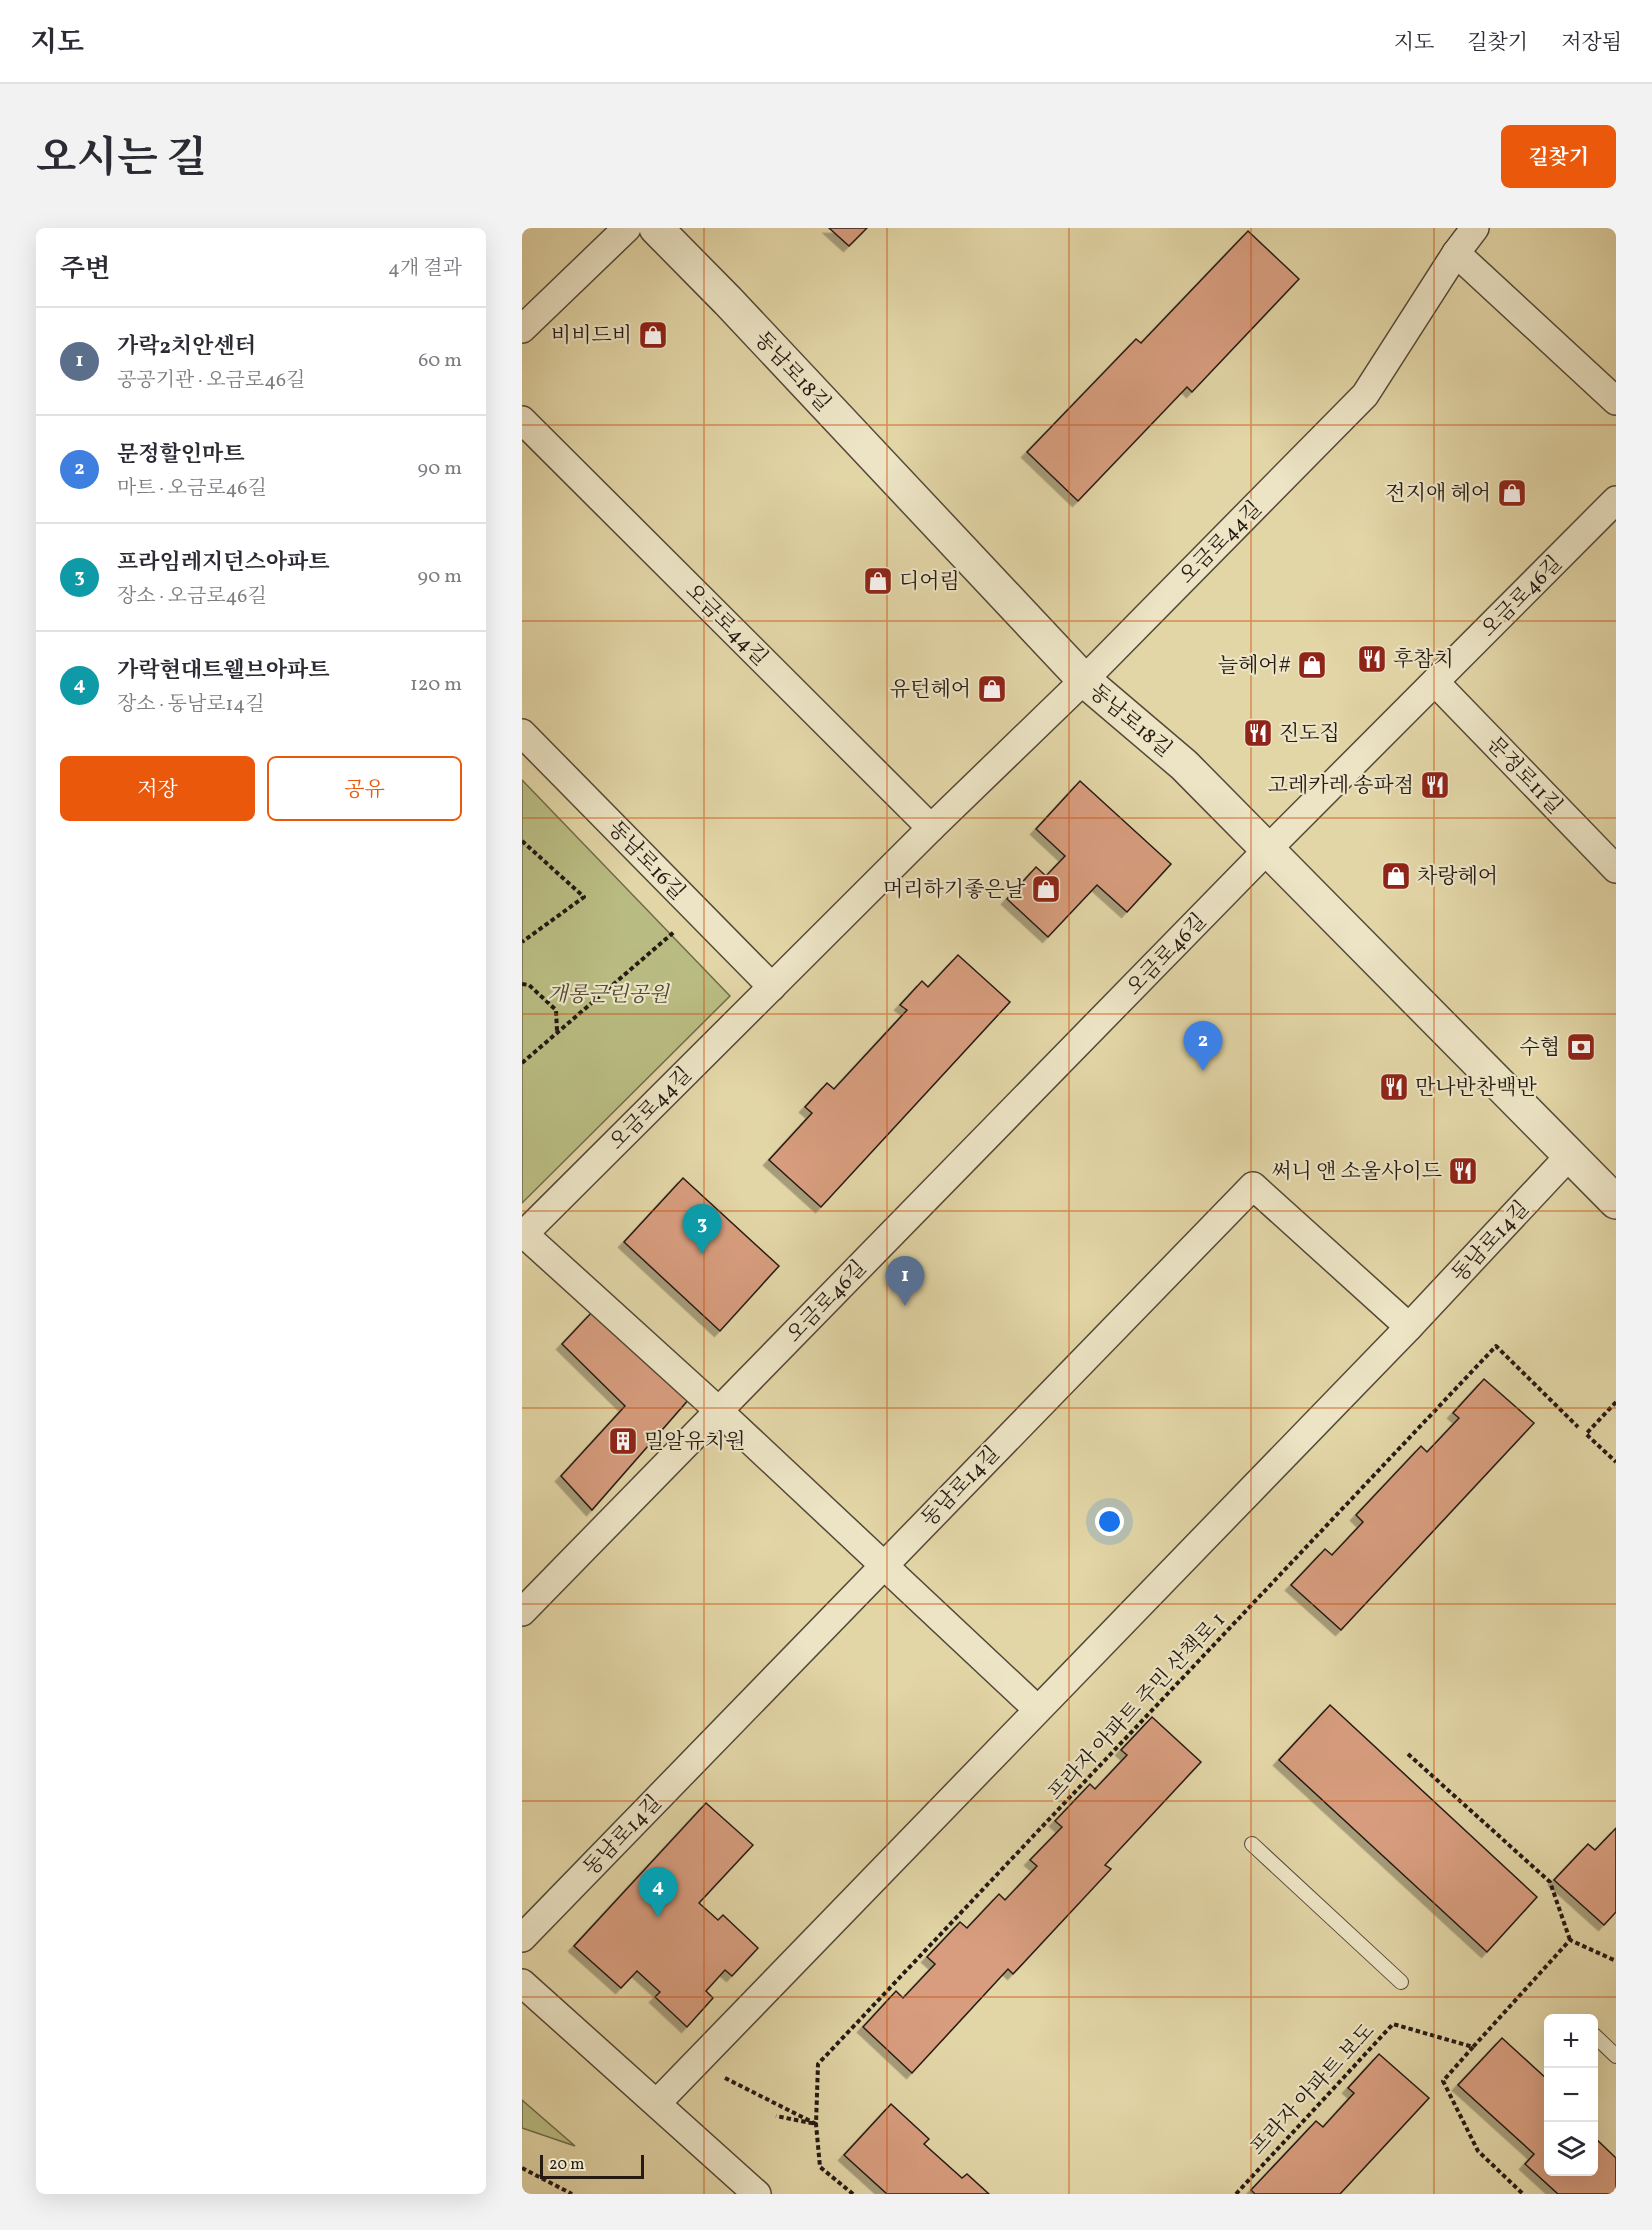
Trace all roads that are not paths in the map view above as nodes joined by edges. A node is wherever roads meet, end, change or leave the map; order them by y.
1 (627, 228) edge
2 (656, 228) edge
3 (1475, 228) edge
4 (1456, 253) junction
5 (522, 329) edge
6 (1616, 401) edge
7 (522, 420) edge
8 (1616, 500) edge
9 (1084, 680) junction
10 (1435, 682) junction
11 (522, 733) edge
12 (931, 828) junction
13 (1267, 850) junction
14 (1613, 860) edge
15 (772, 987) junction
16 (1570, 1155) junction
17 (1616, 1202) edge
18 (523, 1235) edge
19 (1409, 1327) junction
20 (719, 1411) junction
21 (884, 1564) junction
22 (522, 1612) edge
23 (1037, 1709) junction
24 (1252, 1844) dead end
25 (522, 1938) edge
26 (1401, 1982) dead end
27 (522, 1983) edge
28 (1598, 2040) edge
29 (1616, 2056) edge
30 (657, 2103) junction
31 (757, 2194) edge

1 - 5 street
2 - 9 street, 동남로18길
3 - 4 street, 오금로44길
4 - 6 street
4 - 9 street, 오금로44길
7 - 12 street, 오금로44길
8 - 10 street, 오금로46길
9 - 12 street, 오금로44길
9 - 13 street, 동남로18길
10 - 13 street, 오금로46길
10 - 14 street, 문정로11길
11 - 15 street, 동남로16길
12 - 15 street, 오금로44길
13 - 16 street, 동남로18길
13 - 20 street, 오금로46길
15 - 18 street, 오금로44길
16 - 17 street, 동남로18길
16 - 19 street, 동남로14길
18 - 20 street
19 - 21 street, 동남로14길
19 - 23 street, 동남로14길
20 - 21 street
20 - 22 street, 오금로46길
21 - 23 street
21 - 25 street, 동남로14길
23 - 30 street, 동남로14길
24 - 26 lane
27 - 30 street
28 - 29 lane
30 - 31 street

